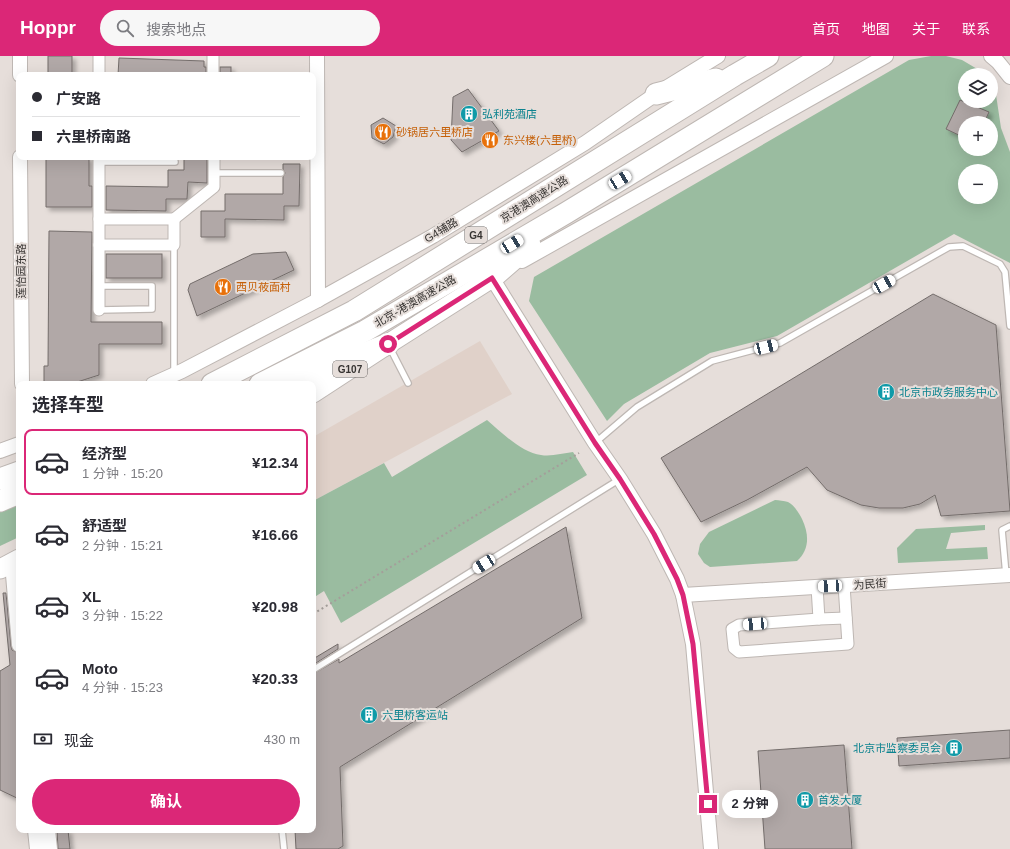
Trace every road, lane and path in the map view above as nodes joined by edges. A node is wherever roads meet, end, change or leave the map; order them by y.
1 (20, 56) edge
2 (99, 56) edge
3 (213, 56) edge
4 (317, 56) edge
5 (768, 56) edge
6 (824, 56) edge
7 (886, 56) edge
8 (991, 56) edge
9 (715, 57) edge
10 (20, 72) edge
11 (99, 72) edge
12 (213, 72) edge
13 (734, 75) junction
14 (1010, 77) edge
15 (656, 94) junction
16 (20, 160) edge
17 (99, 160) edge
18 (124, 160) edge
19 (174, 160) edge
20 (214, 160) edge
21 (214, 173) junction
22 (281, 173) dead end
23 (566, 213) junction
24 (99, 219) junction
25 (174, 219) junction
26 (99, 245) junction
27 (174, 245) junction
28 (492, 278) junction
29 (99, 286) junction
30 (318, 300) junction
31 (99, 310) joint
32 (1010, 326) edge
33 (388, 344) junction
34 (174, 375) junction
35 (22, 381) edge
36 (160, 381) edge
37 (218, 381) edge
38 (266, 381) edge
39 (302, 381) edge
40 (408, 383) dead end
41 (316, 392) edge
42 (595, 443) junction
43 (16, 445) edge
44 (0, 451) edge
45 (578, 453) dead end
46 (16, 473) edge
47 (0, 479) edge
48 (620, 479) junction
49 (16, 494) edge
50 (0, 501) edge
51 (1010, 526) edge
52 (10, 563) edge
53 (1008, 575) edge
54 (844, 585) junction
55 (817, 587) junction
56 (683, 595) junction
57 (316, 612) edge
58 (16, 618) edge
59 (846, 618) junction
60 (819, 619) junction
61 (316, 668) edge
62 (35, 833) edge
63 (48, 833) edge
64 (282, 833) edge
65 (37, 849) edge
66 (50, 849) edge
67 (284, 849) edge
68 (711, 849) edge

1 - 10 street
2 - 11 street
3 - 12 street
4 - 30 street
5 - 13 highway, 京港澳高速公路 / G4
6 - 23 highway, G4
7 - 28 street
8 - 14 street
9 - 15 street, G4辅路
13 - 15 highway
13 - 37 highway, 京港澳高速公路 / G4
15 - 30 street, G4辅路
16 - 35 street, 莲怡园东路
17 - 24 street
18 - 19 lane
20 - 21 street
21 - 22 lane
21 - 25 street
23 - 28 highway, G107
23 - 38 highway, 北京-港澳高速公路 / G4
24 - 25 street
24 - 26 street
25 - 27 street
26 - 27 street
26 - 29 street
27 - 34 lane
28 - 33 highway, G107
28 - 42 street
29 - 31 street
29 - 31 lane
30 - 34 street, G4辅路
32 - 42 lane
33 - 39 highway
33 - 40 lane
33 - 41 highway, G107
34 - 36 street, G4辅路
42 - 48 street
43 - 44 street
45 - 57 path
46 - 47 highway
48 - 56 street
48 - 61 lane
49 - 50 highway
51 - 53 lane
52 - 58 street
53 - 54 street, 为民街
54 - 55 street, 为民街
54 - 59 street
55 - 56 street, 为民街
55 - 60 street
56 - 68 street
59 - 60 street
59 - 60 street
62 - 65 street
63 - 66 street
64 - 67 lane

